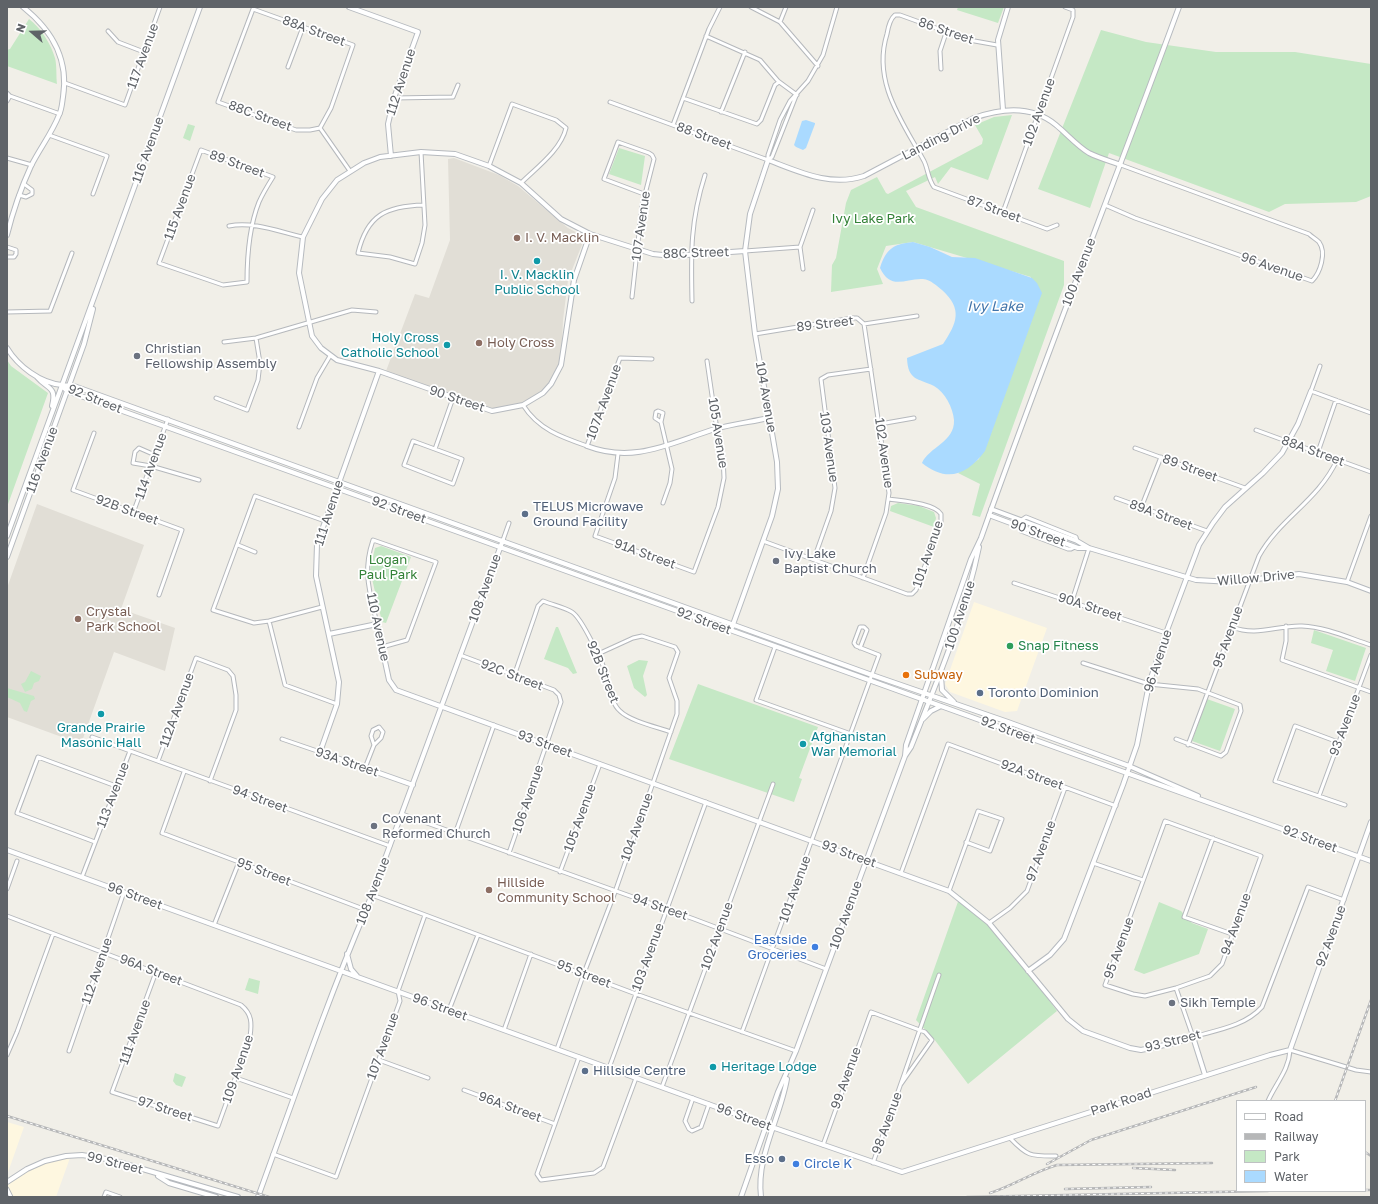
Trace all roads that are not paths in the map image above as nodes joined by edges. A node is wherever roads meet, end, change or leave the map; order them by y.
1 (23, 7) edge
2 (160, 7) edge
3 (200, 7) edge
4 (349, 7) edge
5 (720, 7) edge
6 (751, 7) edge
7 (786, 7) edge
8 (837, 7) edge
9 (1008, 7) edge
10 (1065, 7) edge
11 (1179, 7) edge
12 (780, 22) junction
13 (303, 27) junction
14 (108, 31) dead end
15 (946, 33) junction
16 (706, 36) junction
17 (998, 45) junction
18 (144, 52) junction
19 (745, 52) junction
20 (818, 66) junction
21 (288, 67) dead end
22 (941, 69) dead end
23 (779, 82) junction
24 (65, 83) junction
25 (458, 85) dead end
26 (7, 93) edge
27 (797, 94) junction
28 (10, 96) junction
29 (394, 98) junction
30 (684, 98) junction
31 (7, 102) edge
32 (218, 102) joint
33 (610, 102) dead end
34 (1003, 110) junction
35 (721, 112) junction
36 (60, 114) junction
37 (1038, 115) junction
38 (673, 125) junction
39 (320, 128) junction
40 (49, 135) junction
41 (917, 149) junction
42 (201, 150) joint
43 (421, 152) junction
44 (391, 156) junction
45 (7, 158) edge
46 (768, 160) junction
47 (1121, 164) junction
48 (32, 165) junction
49 (489, 166) junction
50 (350, 171) junction
51 (799, 171) joint
52 (704, 176) dead end
53 (24, 184) junction
54 (521, 184) junction
55 (93, 194) dead end
56 (644, 194) junction
57 (19, 196) junction
58 (424, 205) junction
59 (1105, 205) junction
60 (813, 210) dead end
61 (1002, 212) junction
62 (9, 221) edge
63 (1057, 225) dead end
64 (230, 226) dead end
65 (253, 226) junction
66 (8, 230) edge
67 (590, 234) junction
68 (7, 235) edge
69 (303, 237) junction
70 (7, 247) edge
71 (800, 247) junction
72 (638, 249) junction
73 (745, 251) junction
74 (72, 253) dead end
75 (691, 256) junction
76 (7, 257) edge
77 (803, 269) dead end
78 (96, 293) junction
79 (632, 297) dead end
80 (692, 302) dead end
81 (7, 312) edge
82 (376, 312) dead end
83 (917, 316) dead end
84 (309, 323) junction
85 (864, 324) junction
86 (756, 334) junction
87 (256, 338) junction
88 (224, 342) dead end
89 (7, 348) edge
90 (330, 356) junction
91 (652, 359) dead end
92 (707, 361) dead end
93 (1320, 366) dead end
94 (871, 369) junction
95 (379, 371) junction
96 (37, 377) junction
97 (69, 385) junction
98 (62, 386) junction
99 (67, 391) junction
100 (1311, 391) junction
101 (216, 398) dead end
102 (453, 398) junction
103 (1336, 400) junction
104 (523, 405) junction
105 (1371, 413) edge
106 (769, 418) junction
107 (914, 418) dead end
108 (168, 419) junction
109 (661, 422) dead end
110 (48, 423) junction
111 (880, 424) junction
112 (165, 426) junction
113 (299, 427) dead end
114 (717, 429) junction
115 (1256, 430) dead end
116 (94, 433) dead end
117 (1289, 442) junction
118 (666, 445) junction
119 (587, 446) junction
120 (1134, 448) dead end
121 (435, 449) junction
122 (1318, 452) junction
123 (618, 454) junction
124 (155, 455) junction
125 (1161, 457) junction
126 (1337, 460) junction
127 (151, 466) junction
128 (1371, 472) edge
129 (199, 480) dead end
130 (339, 481) junction
131 (337, 488) junction
132 (1245, 488) junction
133 (1116, 498) dead end
134 (889, 499) junction
135 (663, 503) dead end
136 (1141, 508) junction
137 (991, 509) junction
138 (133, 513) junction
139 (989, 515) junction
140 (1371, 516) edge
141 (325, 521) junction
142 (510, 523) dead end
143 (1207, 531) junction
144 (7, 536) edge
145 (981, 538) junction
146 (503, 540) junction
147 (763, 541) junction
148 (238, 545) junction
149 (500, 547) junction
150 (1089, 548) junction
151 (255, 552) dead end
152 (7, 557) edge
153 (814, 559) junction
154 (694, 572) joint
155 (863, 578) junction
156 (1188, 578) junction
157 (1249, 580) junction
158 (1347, 582) junction
159 (1014, 583) dead end
160 (1371, 591) edge
161 (159, 595) dead end
162 (1072, 601) junction
163 (322, 607) junction
164 (269, 621) junction
165 (377, 624) junction
166 (733, 624) junction
167 (1286, 626) junction
168 (1232, 627) junction
169 (730, 630) junction
170 (1166, 633) junction
171 (328, 634) junction
172 (1371, 645) edge
173 (382, 647) junction
174 (775, 647) junction
175 (860, 648) junction
176 (598, 654) junction
177 (460, 655) junction
178 (1371, 655) edge
179 (1083, 663) dead end
180 (941, 673) junction
181 (872, 675) junction
182 (514, 676) junction
183 (870, 681) junction
184 (1149, 684) junction
185 (1359, 688) junction
186 (396, 690) joint
187 (1208, 692) junction
188 (1371, 692) edge
189 (925, 694) junction
190 (931, 696) junction
191 (560, 699) joint
192 (923, 700) junction
193 (928, 702) junction
194 (337, 704) junction
195 (955, 704) junction
196 (441, 706) junction
197 (941, 706) junction
198 (921, 720) junction
199 (494, 725) junction
200 (671, 732) junction
201 (850, 734) junction
202 (92, 737) dead end
203 (282, 739) dead end
204 (1176, 739) dead end
205 (1338, 742) junction
206 (374, 745) junction
207 (547, 745) junction
208 (1188, 745) junction
209 (130, 751) junction
210 (320, 752) junction
211 (905, 756) junction
212 (158, 761) junction
213 (600, 764) junction
214 (1129, 766) junction
215 (365, 768) junction
216 (184, 772) junction
217 (1127, 773) junction
218 (210, 781) junction
219 (653, 783) junction
220 (773, 784) dead end
221 (413, 785) junction
222 (116, 786) junction
223 (1065, 788) junction
224 (1319, 796) junction
225 (1205, 800) junction
226 (706, 802) junction
227 (1345, 805) dead end
228 (1116, 806) junction
229 (402, 814) junction
230 (759, 822) junction
231 (1371, 822) edge
232 (455, 834) junction
233 (1212, 838) junction
234 (812, 840) junction
235 (95, 842) junction
236 (966, 842) junction
237 (390, 846) junction
238 (7, 850) edge
239 (509, 853) junction
240 (1358, 856) junction
241 (867, 860) junction
242 (17, 861) dead end
243 (1371, 861) edge
244 (238, 862) junction
245 (1093, 863) junction
246 (560, 872) junction
247 (901, 873) junction
248 (82, 877) junction
249 (1143, 880) junction
250 (7, 889) edge
251 (949, 891) junction
252 (124, 892) junction
253 (615, 892) junction
254 (372, 895) junction
255 (1344, 900) junction
256 (366, 910) junction
257 (666, 910) junction
258 (7, 916) edge
259 (425, 916) junction
260 (989, 923) junction
261 (214, 925) junction
262 (720, 928) junction
263 (53, 934) junction
264 (1232, 934) junction
265 (478, 935) junction
266 (773, 948) junction
267 (103, 952) junction
268 (347, 954) junction
269 (531, 954) junction
270 (826, 969) junction
271 (341, 971) junction
272 (1028, 971) junction
273 (156, 972) junction
274 (584, 973) junction
275 (939, 975) dead end
276 (357, 977) junction
277 (1176, 988) junction
278 (398, 991) junction
279 (636, 994) junction
280 (449, 1010) junction
281 (248, 1011) joint
282 (689, 1013) junction
283 (504, 1030) junction
284 (920, 1030) junction
285 (742, 1032) junction
286 (1193, 1037) junction
287 (557, 1049) junction
288 (1290, 1050) junction
289 (69, 1051) dead end
290 (796, 1051) junction
291 (7, 1055) edge
292 (579, 1057) junction
293 (379, 1060) junction
294 (609, 1068) junction
295 (1371, 1072) edge
296 (787, 1074) junction
297 (1205, 1075) junction
298 (236, 1078) junction
299 (428, 1078) dead end
300 (636, 1078) junction
301 (901, 1084) junction
302 (662, 1087) junction
303 (464, 1090) dead end
304 (112, 1092) joint
305 (293, 1098) junction
306 (693, 1098) junction
307 (1268, 1100) edge
308 (710, 1104) junction
309 (555, 1124) junction
310 (766, 1125) junction
311 (218, 1126) joint
312 (774, 1128) junction
313 (1010, 1138) junction
314 (823, 1145) junction
315 (273, 1154) junction
316 (1056, 1156) dead end
317 (873, 1163) junction
318 (156, 1174) junction
319 (7, 1182) edge
320 (7, 1189) edge
321 (200, 1192) junction
322 (12, 1197) edge
323 (104, 1197) edge
324 (120, 1197) edge
325 (198, 1197) edge
326 (216, 1197) edge
327 (238, 1197) edge
328 (258, 1197) edge
329 (741, 1197) edge
330 (761, 1197) edge

1 - 24 street
2 - 18 street, 117 Avenue
3 - 78 street, 116 Avenue
4 - 29 street, 112 Avenue
5 - 16 street
6 - 12 street
7 - 12 street
8 - 20 street
9 - 17 street
10 - 37 street, 102 Avenue
11 - 47 street, 100 Avenue
12 - 20 street
13 - 21 street
13 - 32 street, 88A Street
13 - 39 street, 88A Street
14 - 18 street
15 - 17 street, 86 Street
15 - 22 street
15 - 41 street, 86 Street
16 - 19 street
16 - 30 street
17 - 34 street
18 - 24 street, 117 Avenue
19 - 23 street
19 - 35 street
20 - 27 street
23 - 27 street
23 - 35 street
24 - 36 street
25 - 29 street
26 - 28 street
27 - 46 street
28 - 31 street
28 - 36 street
29 - 44 street, 112 Avenue
30 - 35 street
30 - 38 street
32 - 39 street, 88C Street
33 - 38 street, 88 Street
34 - 37 street, Landing Drive
34 - 41 street, Landing Drive
36 - 40 street
37 - 47 street, Landing Drive
37 - 61 street, 102 Avenue
38 - 46 street, 88 Street
39 - 50 street
40 - 48 street
40 - 55 street
41 - 51 street, Landing Drive
41 - 61 street, 87 Street
42 - 65 street, 89 Street
42 - 65 street, 115 Avenue
43 - 44 street, 88C Street
43 - 49 street, 88C Street
43 - 58 street
44 - 50 street, 88C Street
45 - 48 street
46 - 51 street, 88 Street
46 - 73 street, 104 Avenue
47 - 59 street, 100 Avenue
47 - 59 street, 96 Avenue
48 - 53 street
49 - 54 street, 88C Street
49 - 54 street
50 - 69 street
52 - 75 street
53 - 57 street
53 - 57 street
54 - 67 street, 88C Street
56 - 56 street, 107 Avenue
56 - 72 street, 107 Avenue
57 - 62 street
58 - 58 street
59 - 137 street, 100 Avenue
60 - 71 street
61 - 63 street, 87 Street
62 - 66 street
64 - 65 street
65 - 69 street
66 - 68 street
67 - 72 street, 88C Street
67 - 104 street
69 - 84 street
70 - 76 street
71 - 73 street, 88C Street
71 - 77 street
72 - 75 street, 88C Street
72 - 79 street, 107 Avenue
73 - 75 street, 88C Street
73 - 86 street, 104 Avenue
74 - 81 street
75 - 80 street
78 - 97 street, 116 Avenue
78 - 98 street, 116 Avenue
82 - 84 street
83 - 85 street, 89 Street
84 - 87 street
84 - 90 street, 90 Street
85 - 86 street, 89 Street
85 - 94 street, 102 Avenue
86 - 106 street, 104 Avenue
87 - 88 street
87 - 101 street
89 - 96 street
90 - 95 street, 90 Street
90 - 113 street
91 - 119 street, 107A Avenue
92 - 114 street, 105 Avenue
93 - 100 street, 96 Avenue
94 - 111 street, 102 Avenue
94 - 153 street, 103 Avenue
95 - 102 street, 90 Street
95 - 130 street, 111 Avenue
96 - 98 street
96 - 110 street
97 - 98 street, 92 Street
97 - 99 street, 116 Avenue
97 - 108 street, 92 Street
98 - 99 street, 92 Street
98 - 110 street, 116 Avenue
99 - 112 street, 92 Street
99 - 152 street, 116 Avenue
100 - 103 street
100 - 117 street, 96 Avenue
102 - 104 street, 90 Street
102 - 121 street
103 - 105 street
103 - 122 street
104 - 119 street
106 - 114 street
106 - 147 street, 104 Avenue
107 - 111 street
108 - 112 street, 114 Avenue
108 - 130 street, 92 Street
109 - 118 street
110 - 144 street, 116 Avenue
111 - 134 street, 102 Avenue
112 - 124 street, 114 Avenue
112 - 131 street, 92 Street
114 - 118 street
114 - 154 street, 105 Avenue
115 - 117 street, 88A Street
116 - 138 street, 92B Street
117 - 122 street, 88A Street
117 - 132 street, 96 Avenue
118 - 123 street
118 - 135 street
119 - 123 street
120 - 125 street, 89 Street
121 - 121 street
122 - 126 street, 88A Street
123 - 154 street, 91A Street
124 - 127 street, 114 Avenue
124 - 127 street
125 - 132 street, 89 Street
125 - 136 street
126 - 128 street, 88A Street
126 - 157 street, 95 Avenue
127 - 129 street
127 - 138 street, 114 Avenue
130 - 131 street, 111 Avenue
130 - 146 street, 92 Street
131 - 141 street, 111 Avenue
131 - 149 street, 92 Street
132 - 143 street, 96 Avenue
133 - 136 street, 89A Street
134 - 155 street, 102 Avenue
134 - 155 street, 101 Avenue
136 - 143 street, 89A Street
137 - 139 street, 100 Avenue
137 - 150 street, 90 Street
138 - 161 street, 92B Street
139 - 145 street, 100 Avenue
139 - 150 street, 90 Street
140 - 158 street
141 - 148 street
141 - 163 street, 111 Avenue
142 - 146 street
143 - 156 street, 96 Avenue
145 - 180 street, 100 Avenue
145 - 189 street, 100 Avenue
146 - 149 street, 108 Avenue
146 - 166 street, 92 Street
147 - 153 street
147 - 166 street, 104 Avenue
148 - 151 street
148 - 164 street
149 - 169 street, 92 Street
149 - 177 street, 108 Avenue
150 - 156 street, 90 Street
150 - 162 street
153 - 155 street
156 - 157 street, Willow Drive
156 - 170 street, 96 Avenue
157 - 158 street, Willow Drive
157 - 168 street, 95 Avenue
158 - 160 street, Willow Drive
159 - 162 street, 90A Street
162 - 170 street, 90A Street
163 - 164 street
163 - 171 street, 111 Avenue
164 - 194 street
165 - 171 street
165 - 173 street, 110 Avenue
165 - 173 street, 110 Avenue
166 - 169 street, 104 Avenue
166 - 181 street, 92 Street
167 - 168 street
167 - 172 street
167 - 185 street
168 - 187 street, 95 Avenue
169 - 174 street, 92 Street
170 - 184 street, 96 Avenue
171 - 194 street, 111 Avenue
173 - 186 street, 110 Avenue
174 - 183 street, 92 Street
174 - 201 street
175 - 175 street
175 - 181 street, 101 Avenue
176 - 182 street, 92B Street
176 - 200 street, 92B Street
176 - 200 street, 104 Avenue
177 - 182 street, 92C Street
177 - 196 street, 108 Avenue
178 - 185 street, 93 Avenue
179 - 184 street
180 - 190 street, 100 Avenue
180 - 195 street
181 - 183 street, 101 Avenue
181 - 189 street, 92 Street
182 - 191 street, 92C Street
183 - 192 street, 92 Street
183 - 201 street, 101 Avenue
184 - 187 street
184 - 214 street, 96 Avenue
185 - 188 street
185 - 205 street, 93 Avenue
186 - 196 street, 93 Street
187 - 208 street, 95 Avenue
187 - 208 street
189 - 190 street, 92 Street
189 - 192 street, 100 Avenue
190 - 193 street, 100 Avenue
190 - 195 street, 92 Street
191 - 207 street, 106 Avenue
192 - 193 street, 92 Street
192 - 211 street, 100 Avenue
193 - 197 street, 92 Street
193 - 198 street, 100 Avenue
194 - 210 street, 111 Avenue
195 - 214 street, 92 Street
196 - 199 street, 93 Street
196 - 221 street, 108 Avenue
197 - 198 street
197 - 217 street, 92 Street
198 - 211 street, 100 Avenue
199 - 207 street, 93 Street
199 - 232 street
200 - 219 street, 104 Avenue
201 - 234 street, 101 Avenue
202 - 209 street, 113 Avenue
203 - 210 street, 93A Street
204 - 208 street
205 - 224 street, 93 Avenue
205 - 224 street
206 - 206 street
206 - 215 street
207 - 213 street, 93 Street
207 - 239 street, 106 Avenue
209 - 212 street, 94 Street
209 - 222 street, 113 Avenue
210 - 215 street, 93A Street
211 - 241 street, 100 Avenue
212 - 216 street, 94 Street
212 - 218 street, 112A Avenue
213 - 219 street, 93 Street
213 - 246 street, 105 Avenue
214 - 217 street, 96 Avenue
214 - 225 street, 92 Street
215 - 221 street, 93A Street
216 - 218 street, 94 Street
216 - 244 street, 95 Street
217 - 225 street, 92 Street
217 - 228 street, 96 Avenue
218 - 237 street, 94 Street
219 - 226 street, 93 Street
219 - 253 street, 104 Avenue
220 - 230 street, 102 Avenue
221 - 229 street, 108 Avenue
222 - 235 street, 113 Avenue
222 - 235 street
223 - 228 street, 92A Street
223 - 247 street, 92A Street
223 - 260 street, 97 Avenue
224 - 227 street
225 - 240 street, 92 Street
226 - 230 street, 93 Street
226 - 257 street, 103 Avenue
228 - 245 street, 96 Avenue
229 - 232 street, 94 Street
229 - 237 street, 108 Avenue
230 - 234 street, 93 Street
230 - 262 street, 102 Avenue
231 - 240 street, 92 Avenue
232 - 239 street, 94 Street
233 - 249 street, 95 Avenue
233 - 264 street
233 - 264 street, 94 Avenue
234 - 241 street, 93 Street
234 - 266 street, 101 Avenue
235 - 248 street, 113 Avenue
236 - 236 street
236 - 251 street
237 - 254 street, 108 Avenue
238 - 248 street, 96 Street
239 - 246 street, 94 Street
240 - 243 street, 92 Street
240 - 255 street, 92 Avenue
241 - 247 street, 93 Street
241 - 270 street, 100 Avenue
242 - 250 street
244 - 256 street, 95 Street
244 - 261 street
245 - 249 street
245 - 272 street, 96 Avenue
246 - 253 street, 94 Street
247 - 251 street, 93 Street
248 - 252 street, 96 Street
249 - 277 street, 95 Avenue
251 - 260 street, 93 Street
252 - 261 street, 96 Street
252 - 267 street, 112 Avenue
253 - 257 street, 94 Street
253 - 274 street, 104 Avenue
254 - 256 street, 108 Avenue
254 - 259 street, 95 Street
255 - 286 street, 93 Street
255 - 288 street, 92 Avenue
256 - 268 street, 108 Avenue
257 - 262 street, 94 Street
257 - 279 street, 103 Avenue
258 - 263 street, 96A Street
259 - 265 street, 95 Street
259 - 278 street, 107 Avenue
260 - 272 street, 93 Street
261 - 271 street, 96 Street
262 - 266 street, 94 Street
262 - 282 street, 102 Avenue
263 - 267 street, 96A Street
263 - 291 street
264 - 277 street, 94 Avenue
265 - 269 street, 95 Street
265 - 280 street
266 - 270 street, 94 Street
266 - 285 street, 101 Avenue
267 - 273 street, 96A Street
267 - 289 street, 112 Avenue
268 - 271 street, 108 Avenue
268 - 276 street
269 - 274 street, 95 Street
269 - 283 street
270 - 290 street, 100 Avenue
271 - 276 street, 96 Street
271 - 305 street, 108 Avenue
272 - 286 street, 93 Street
273 - 281 street, 96A Street
273 - 304 street, 111 Avenue
274 - 279 street, 95 Street
274 - 287 street, 104 Avenue
275 - 284 street, 98 Avenue
276 - 278 street, 96 Street
277 - 286 street
278 - 280 street, 96 Street
278 - 293 street, 107 Avenue
279 - 282 street, 95 Street
279 - 294 street, 103 Avenue
280 - 283 street, 96 Street
281 - 298 street, 109 Avenue
282 - 285 street, 95 Street
282 - 302 street, 102 Avenue
283 - 287 street, 96 Street
284 - 301 street, 98 Avenue
284 - 301 street, 98 Avenue
284 - 314 street, 99 Avenue
285 - 290 street, 95 Street
286 - 297 street
287 - 292 street, 96 Street
288 - 295 street
288 - 297 street, Park Road
288 - 307 street
290 - 296 street, 100 Avenue
292 - 294 street, 96 Street
292 - 309 street
293 - 299 street
293 - 315 street, 107 Avenue
294 - 300 street, 96 Street
296 - 310 street, 100 Avenue
296 - 312 street, 100 Avenue
297 - 313 street, Park Road
298 - 305 street
298 - 311 street, 109 Avenue
300 - 302 street, 96 Street
300 - 309 street
301 - 317 street, 98 Avenue
302 - 306 street, 96 Street
303 - 309 street, 96A Street
304 - 311 street, 97 Street
305 - 315 street, 108 Avenue
306 - 308 street, 96 Street
306 - 308 street
308 - 310 street, 96 Street
310 - 312 street, 96 Street
310 - 329 street, 100 Avenue
312 - 314 street, 96 Street
312 - 330 street
313 - 316 street
313 - 317 street, Park Road
314 - 317 street, 96 Street
315 - 328 street, 108 Avenue
318 - 319 street, 99 Street
318 - 321 street
318 - 327 street, 99 Street
320 - 322 street
321 - 325 street
321 - 326 street
323 - 324 street

